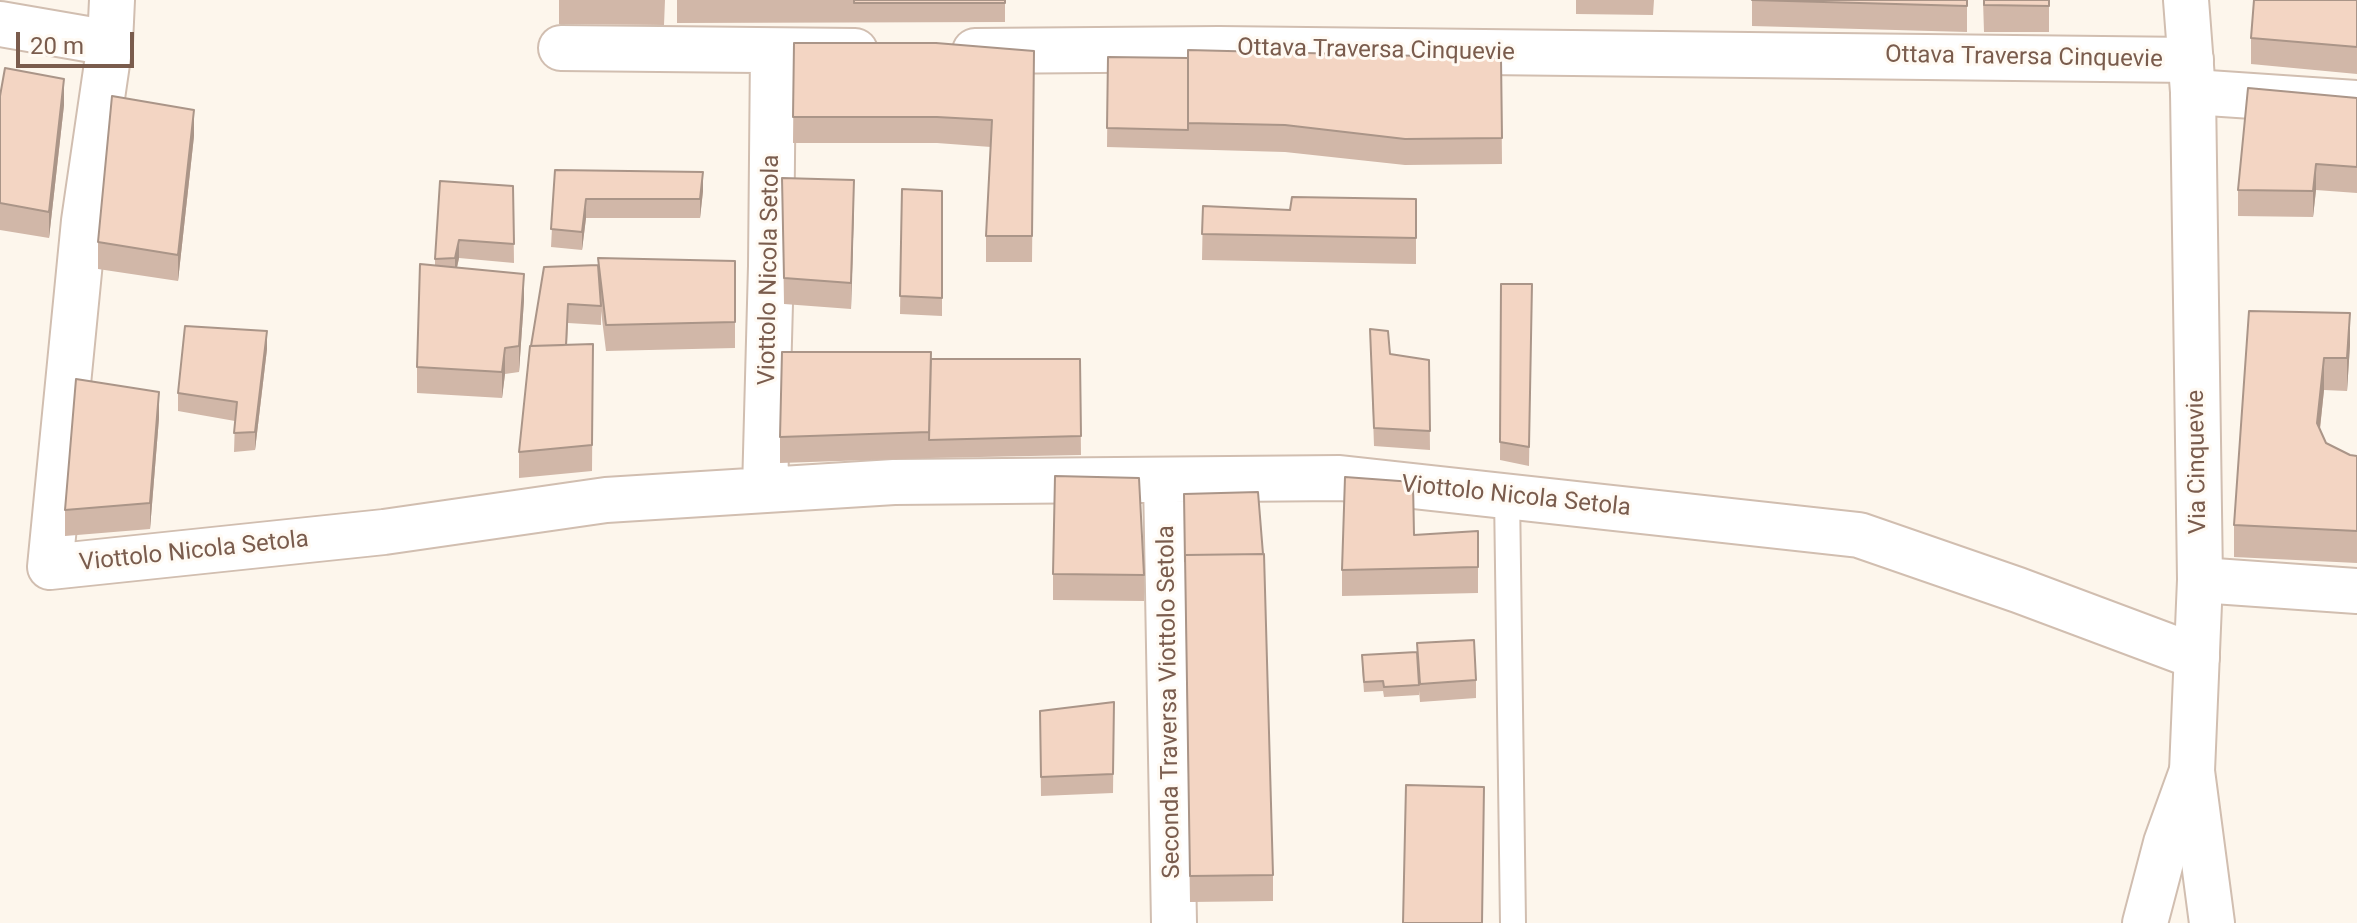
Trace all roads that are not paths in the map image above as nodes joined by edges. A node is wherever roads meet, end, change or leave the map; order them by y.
1 (112, 0) edge
2 (2186, 0) edge
3 (0, 24) edge
4 (110, 43) junction
5 (561, 48) dead end
6 (773, 51) junction
7 (896, 51) edge
8 (943, 51) edge
9 (2192, 76) junction
10 (2357, 103) edge
11 (1166, 480) junction
12 (765, 490) junction
13 (1507, 494) junction
14 (2200, 580) junction
15 (2357, 591) edge
16 (2197, 657) junction
17 (2192, 771) junction
18 (1174, 923) edge
19 (1513, 923) edge
20 (2145, 923) edge
21 (2212, 923) edge

1 - 4 street, Viottolo Nicola Setola
2 - 9 street, Via Cinquevie
3 - 4 street
4 - 12 street, Viottolo Nicola Setola
5 - 6 street
6 - 7 street
6 - 12 street, Viottolo Nicola Setola
8 - 9 street, Ottava Traversa Cinquevie
9 - 10 street, Ottava Traversa Cinquevie
9 - 14 street, Via Cinquevie
11 - 12 street, Viottolo Nicola Setola
11 - 13 street, Viottolo Nicola Setola
11 - 18 street, Seconda Traversa Viottolo Setola
13 - 16 street, Viottolo Nicola Setola
13 - 19 lane
14 - 15 street
14 - 16 street, Via Cinquevie
16 - 17 street, Via Cinquevie
17 - 20 street
17 - 21 street, Via Cinquevie

